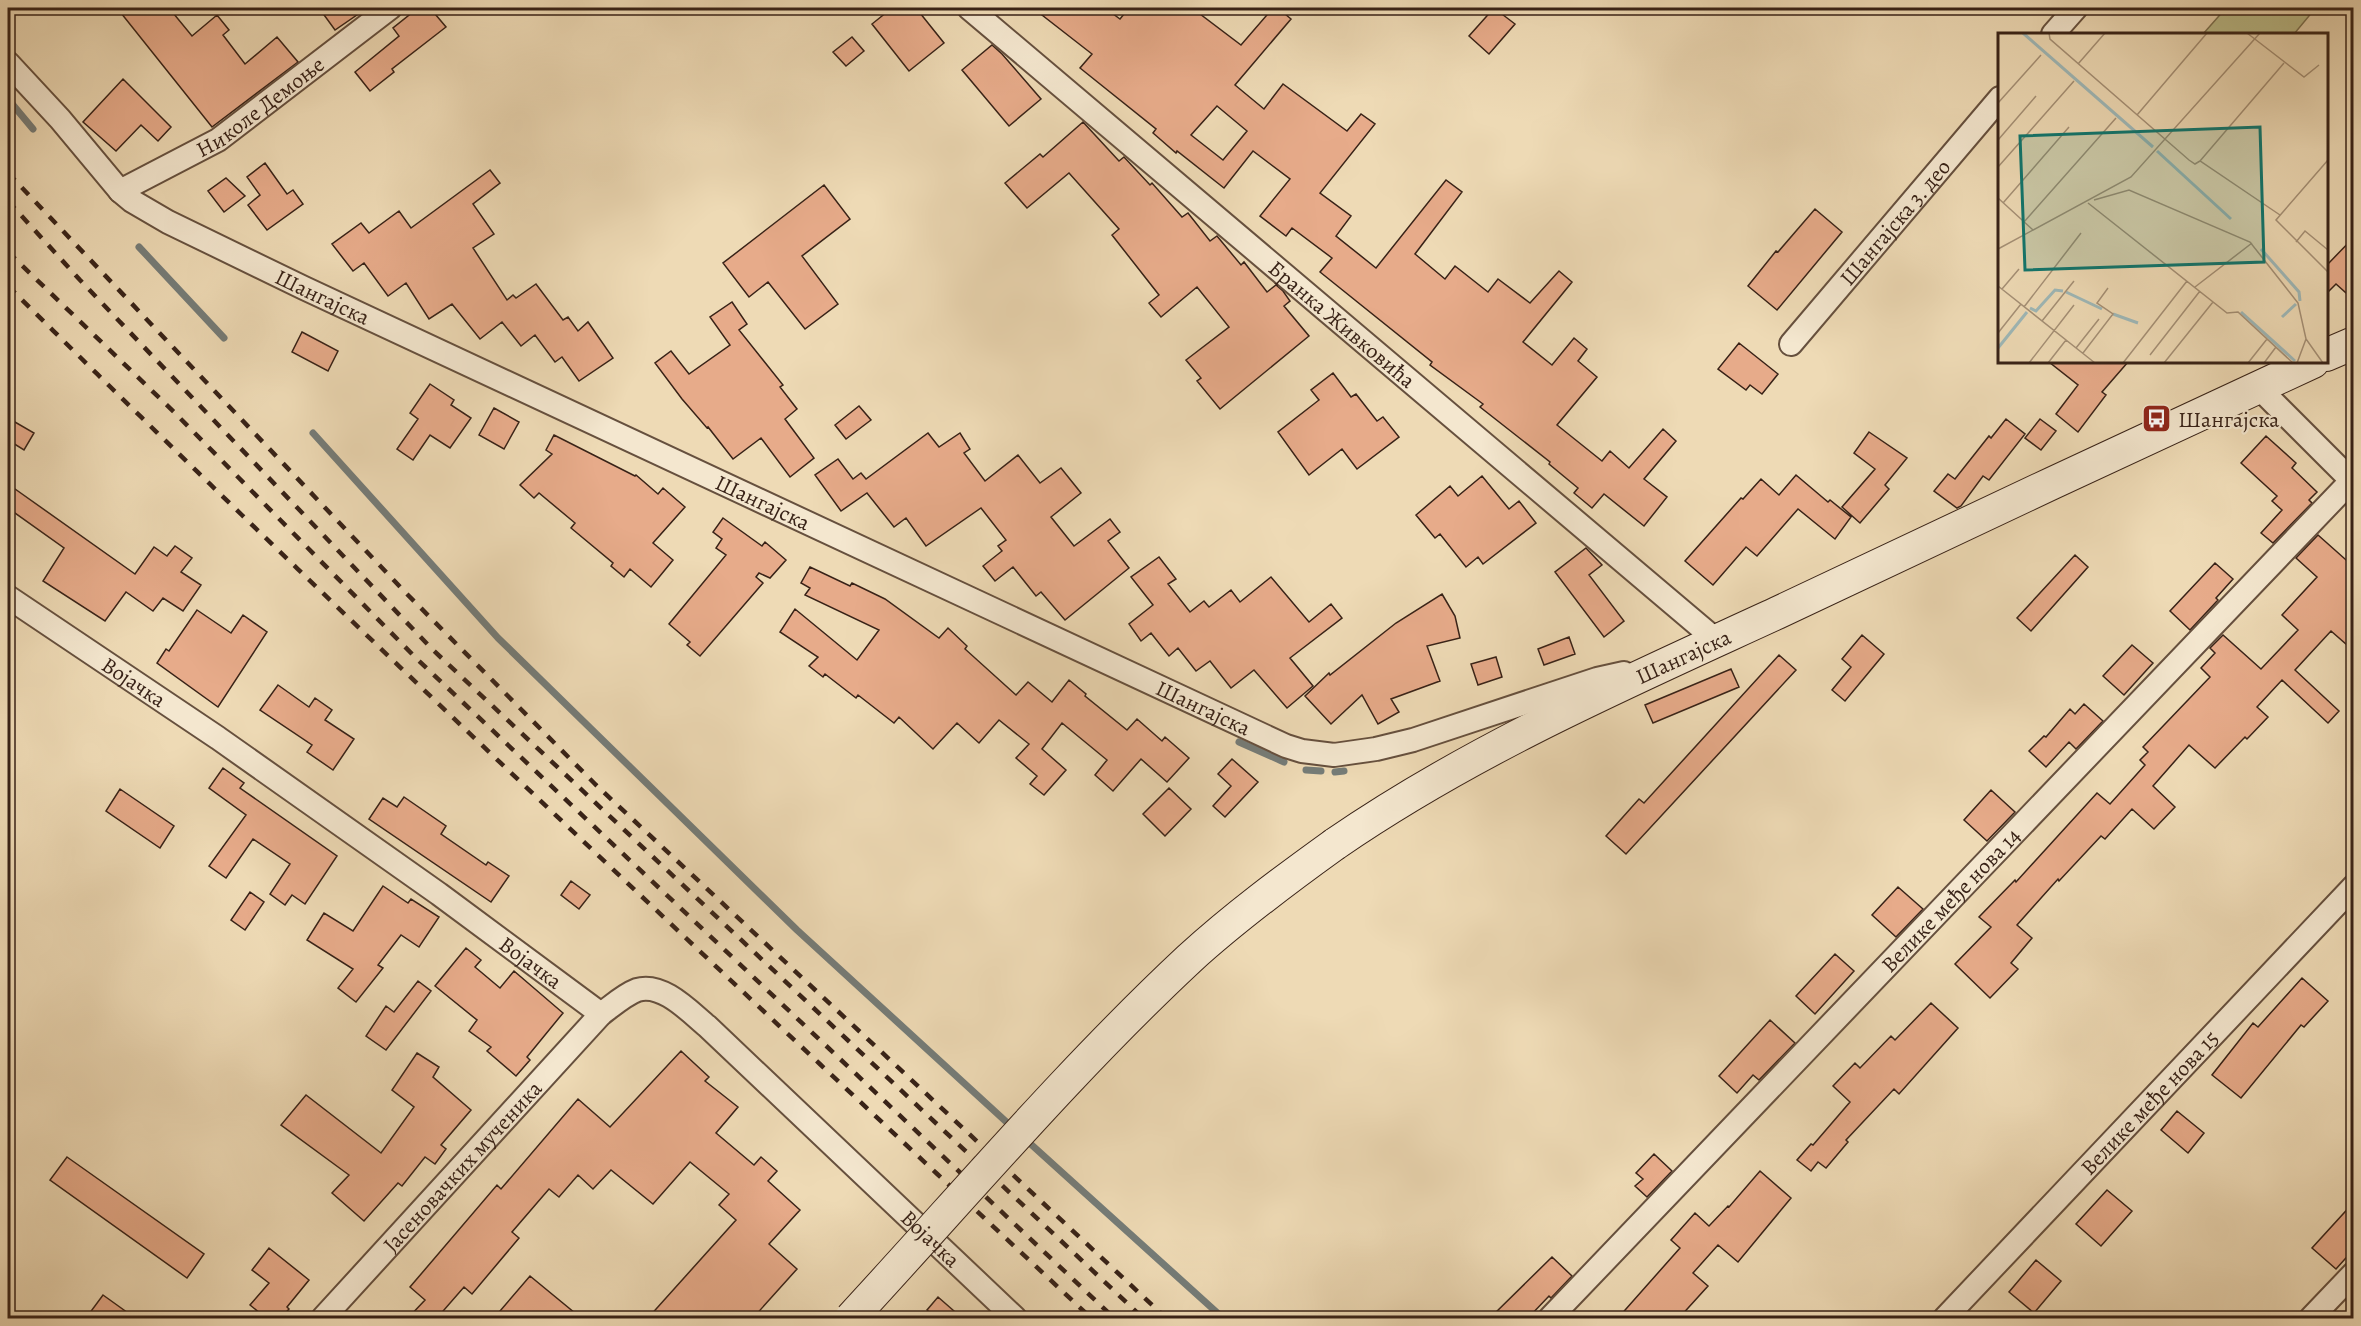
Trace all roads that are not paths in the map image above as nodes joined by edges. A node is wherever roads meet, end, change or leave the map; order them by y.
1 (390, 8) edge
2 (969, 8) edge
3 (2076, 8) edge
4 (2054, 33) edge
5 (8, 63) edge
6 (1998, 100) edge
7 (120, 191) junction
8 (2354, 343) edge
9 (1791, 344) dead end
10 (2328, 354) edge
11 (2311, 363) edge
12 (2258, 387) junction
13 (2352, 482) edge
14 (8, 597) edge
15 (1716, 640) junction
16 (1658, 667) junction
17 (2354, 886) edge
18 (601, 1014) junction
19 (2354, 1273) edge
20 (323, 1318) edge
21 (851, 1318) edge
22 (1015, 1318) edge
23 (1550, 1318) edge
24 (1945, 1318) edge
25 (2311, 1318) edge

1 - 7 street, Николе Демоње
2 - 15 street, Бранка Живковића
3 - 4 street
5 - 7 street, Шангајска
6 - 9 street, Шангајска 3. део
7 - 16 street, Шангајска
8 - 10 main road
11 - 12 main road, Шангајска
12 - 13 street
12 - 15 main road, Шангајска
13 - 23 street, Велике међе нова 14
14 - 18 street, Војачка
15 - 16 main road, Шангајска
16 - 21 main road, bridge
17 - 24 street, Велике међе нова 15
18 - 20 street, Јасеновачких мученика
18 - 22 street, Војачка
19 - 25 street

